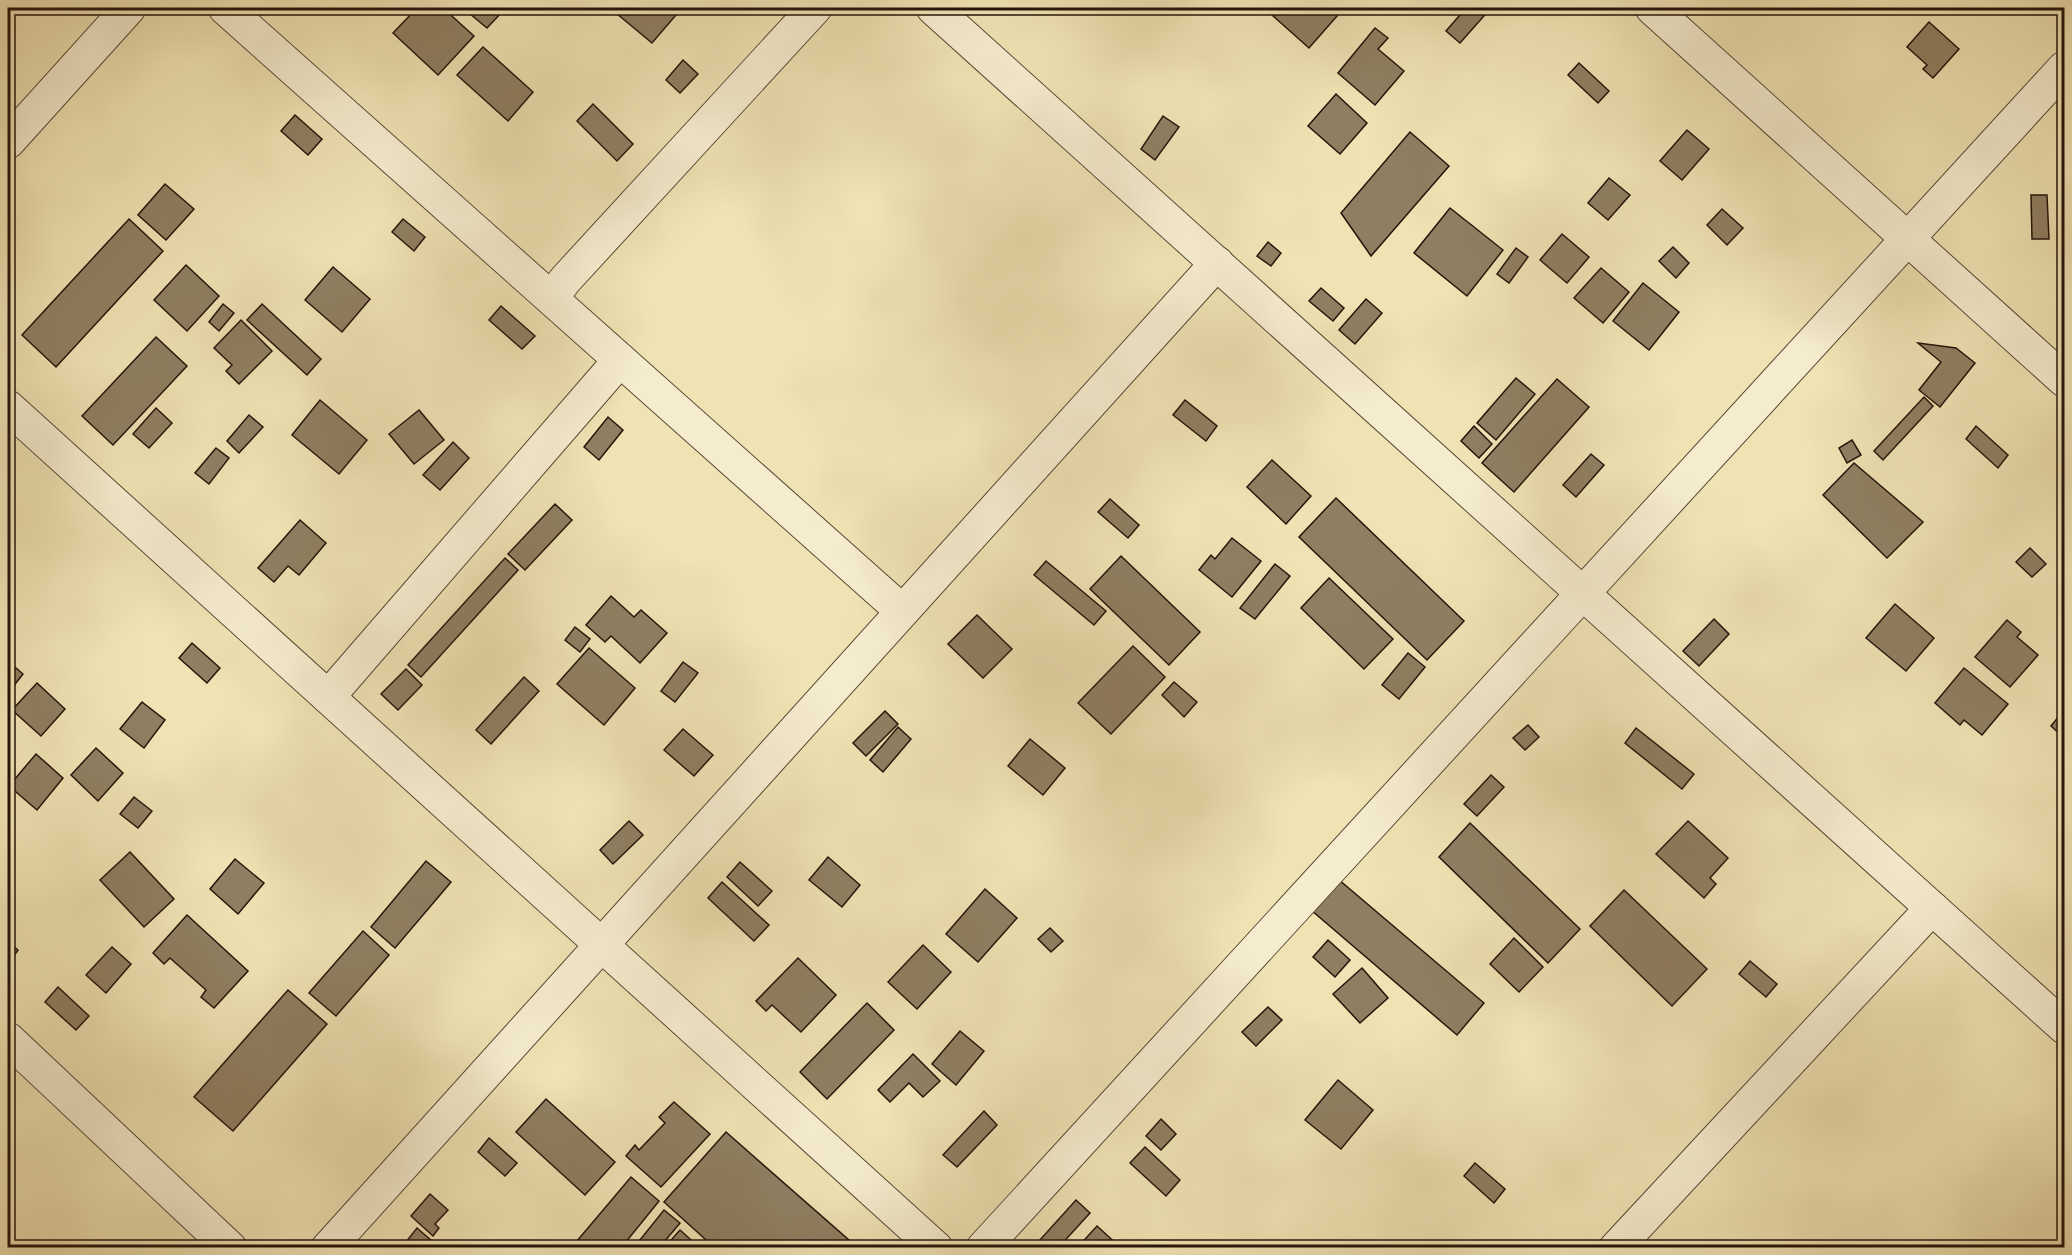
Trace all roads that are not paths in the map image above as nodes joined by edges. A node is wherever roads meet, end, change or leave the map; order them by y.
1 (129, 8) edge
2 (225, 8) edge
3 (815, 8) edge
4 (933, 8) edge
5 (1652, 8) edge
6 (2064, 68) edge
7 (8, 142) edge
8 (1908, 239) junction
9 (1217, 263) junction
10 (550, 298) junction
11 (620, 360) junction
12 (2064, 380) edge
13 (8, 407) edge
14 (1583, 593) junction
15 (902, 611) junction
16 (328, 697) junction
17 (1932, 908) junction
18 (602, 944) junction
19 (2064, 1027) edge
20 (8, 1039) edge
21 (1619, 1246) edge
22 (230, 1248) edge
23 (328, 1248) edge
24 (936, 1248) edge
25 (983, 1248) edge

1 - 7 street
2 - 10 street
3 - 10 street
4 - 9 street
5 - 8 street
6 - 8 street
8 - 12 street
8 - 14 street
9 - 14 street
9 - 15 street
10 - 11 street
11 - 15 street
11 - 16 street
13 - 16 street
14 - 17 street
14 - 25 street
15 - 18 street
16 - 18 street
17 - 19 street
17 - 21 street
18 - 23 street
18 - 24 street
20 - 22 street

